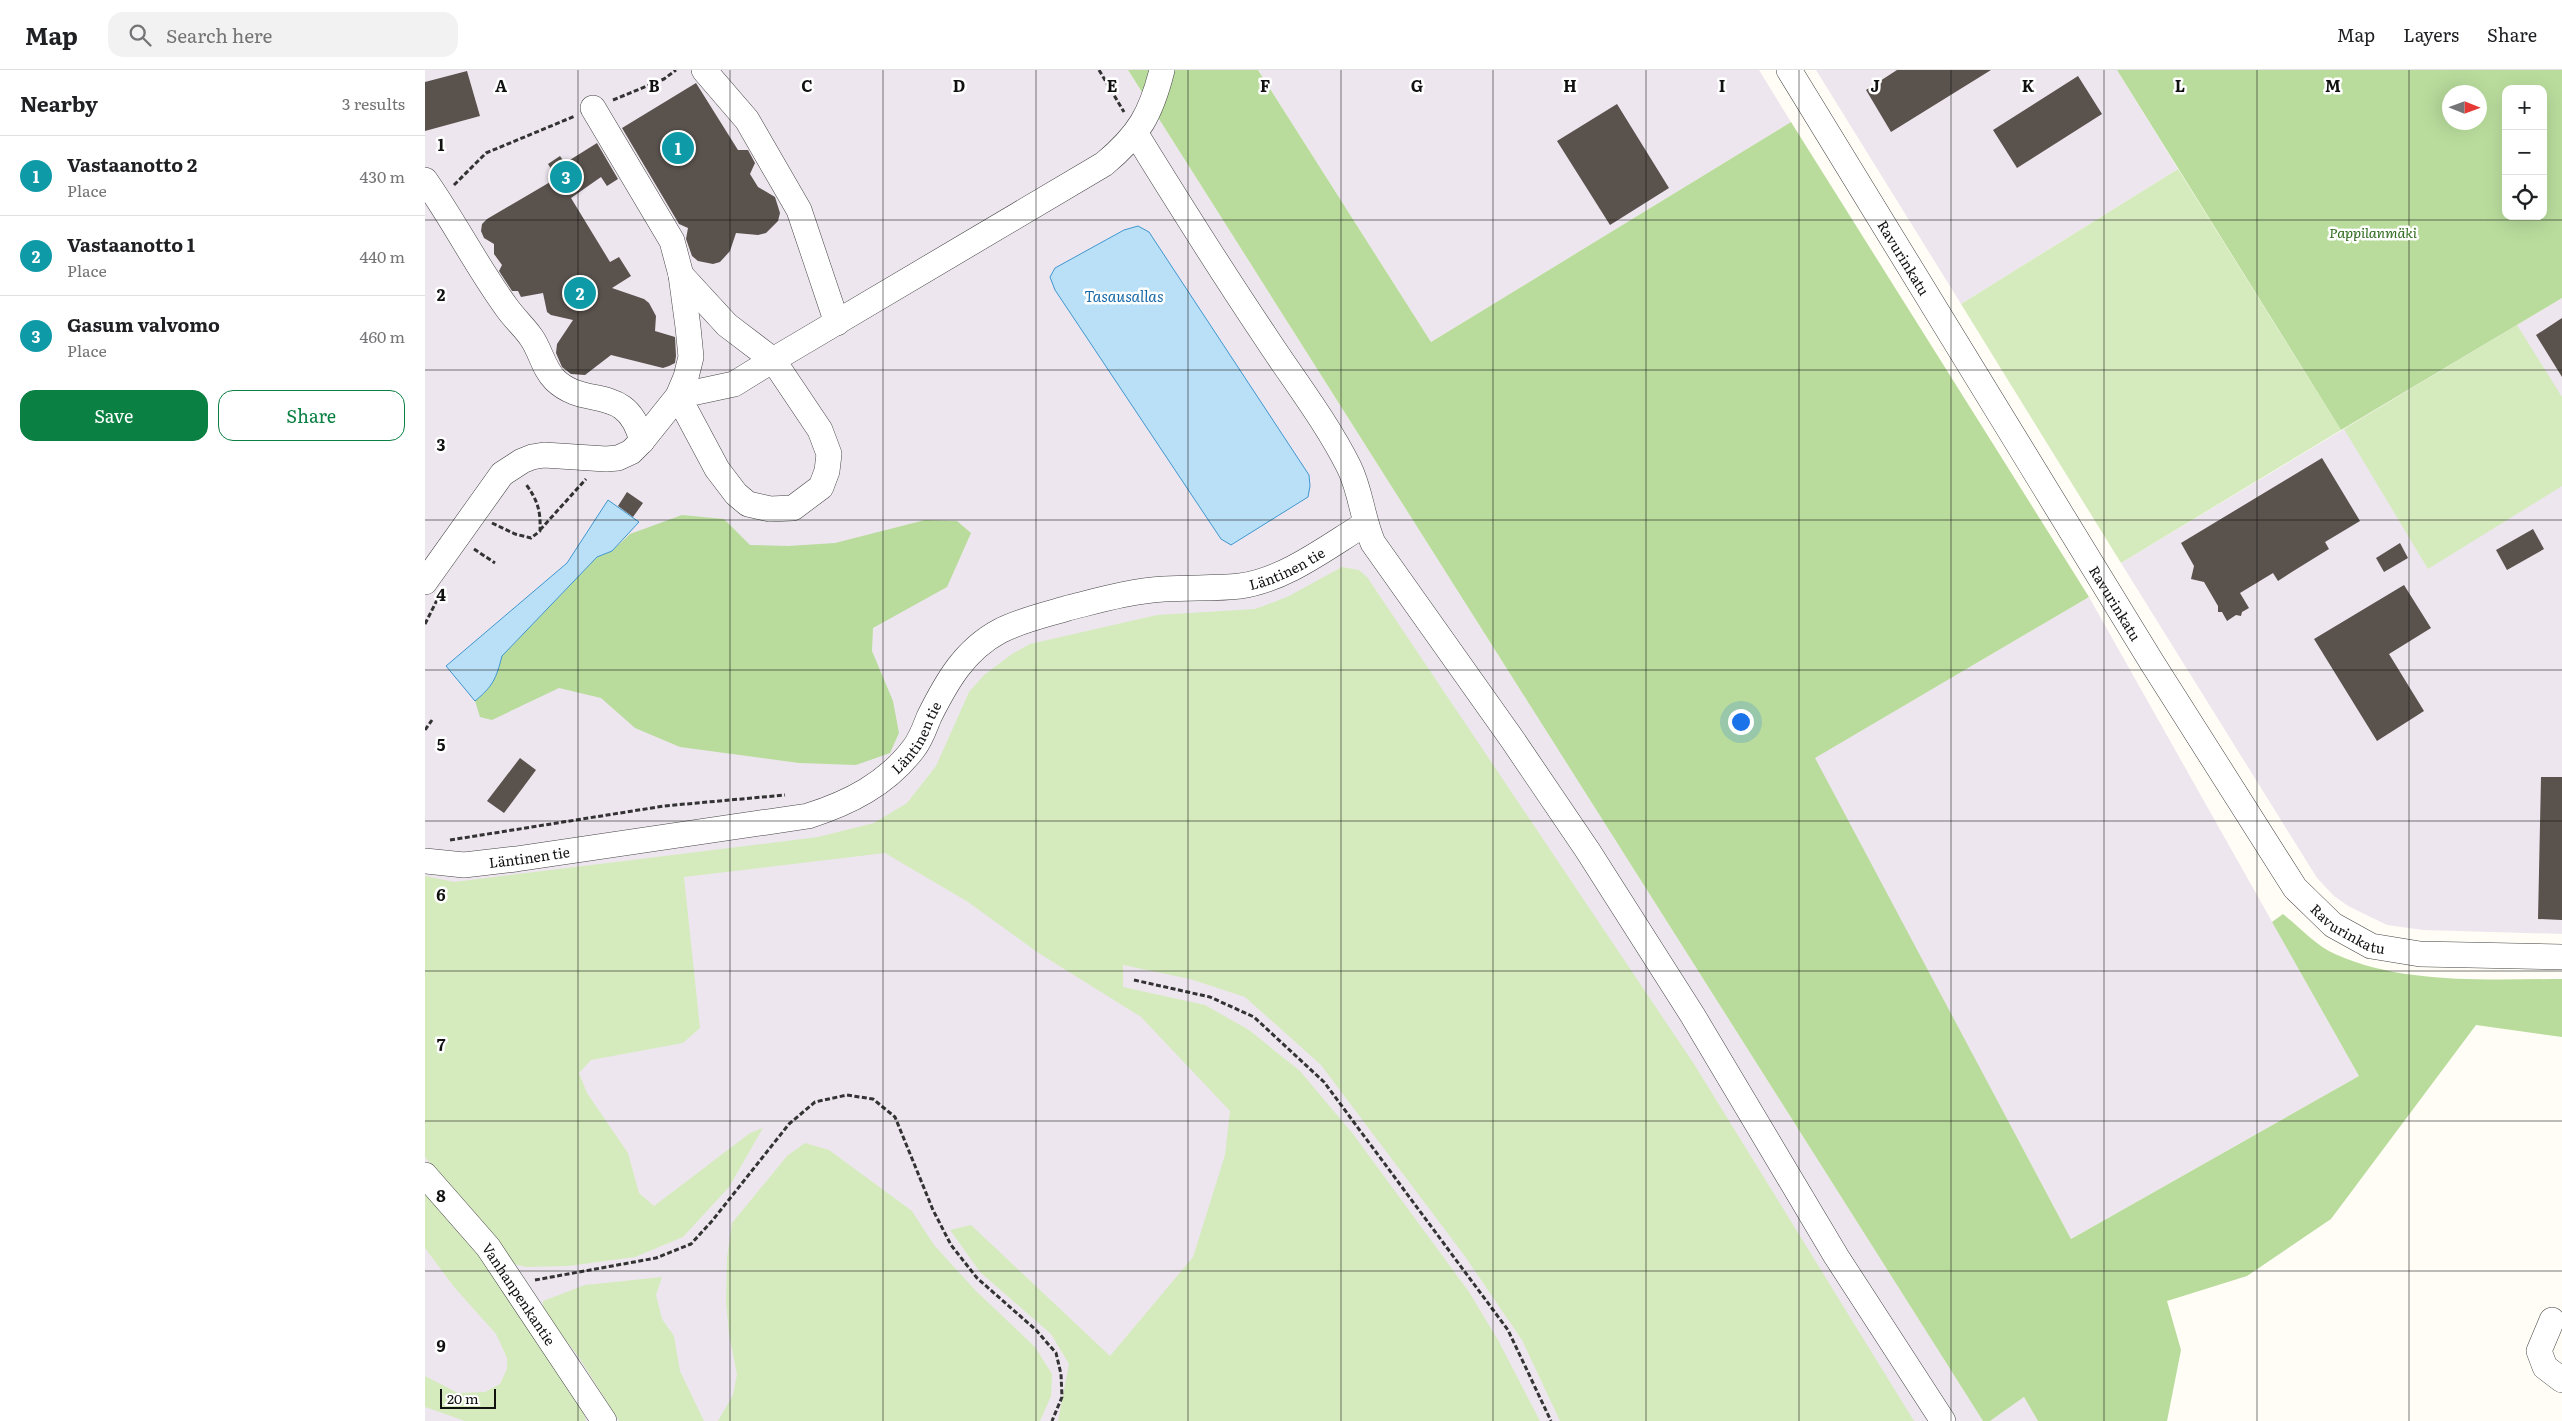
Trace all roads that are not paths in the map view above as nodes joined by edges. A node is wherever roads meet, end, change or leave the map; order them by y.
1 (704, 70) edge
2 (1161, 70) edge
3 (1789, 70) edge
4 (593, 108) road end
5 (1136, 134) junction
6 (428, 192) edge
7 (681, 275) junction
8 (837, 323) junction
9 (773, 360) junction
10 (678, 396) junction
11 (642, 441) junction
12 (1365, 524) junction
13 (425, 582) edge
14 (425, 862) edge
15 (2562, 957) edge
16 (425, 1176) edge
17 (2552, 1320) dead end
18 (2562, 1380) edge
19 (603, 1421) edge
20 (1943, 1421) edge

1 - 8 street
2 - 5 street
3 - 15 street, Ravurinkatu
4 - 7 street
5 - 8 street
5 - 12 street
6 - 11 street
7 - 9 street
7 - 10 street
8 - 9 street
9 - 10 street
9 - 10 street
10 - 11 street
11 - 13 street
12 - 14 street, Läntinen tie
12 - 20 street
16 - 19 street, Vanhanpenkantie
17 - 18 street

